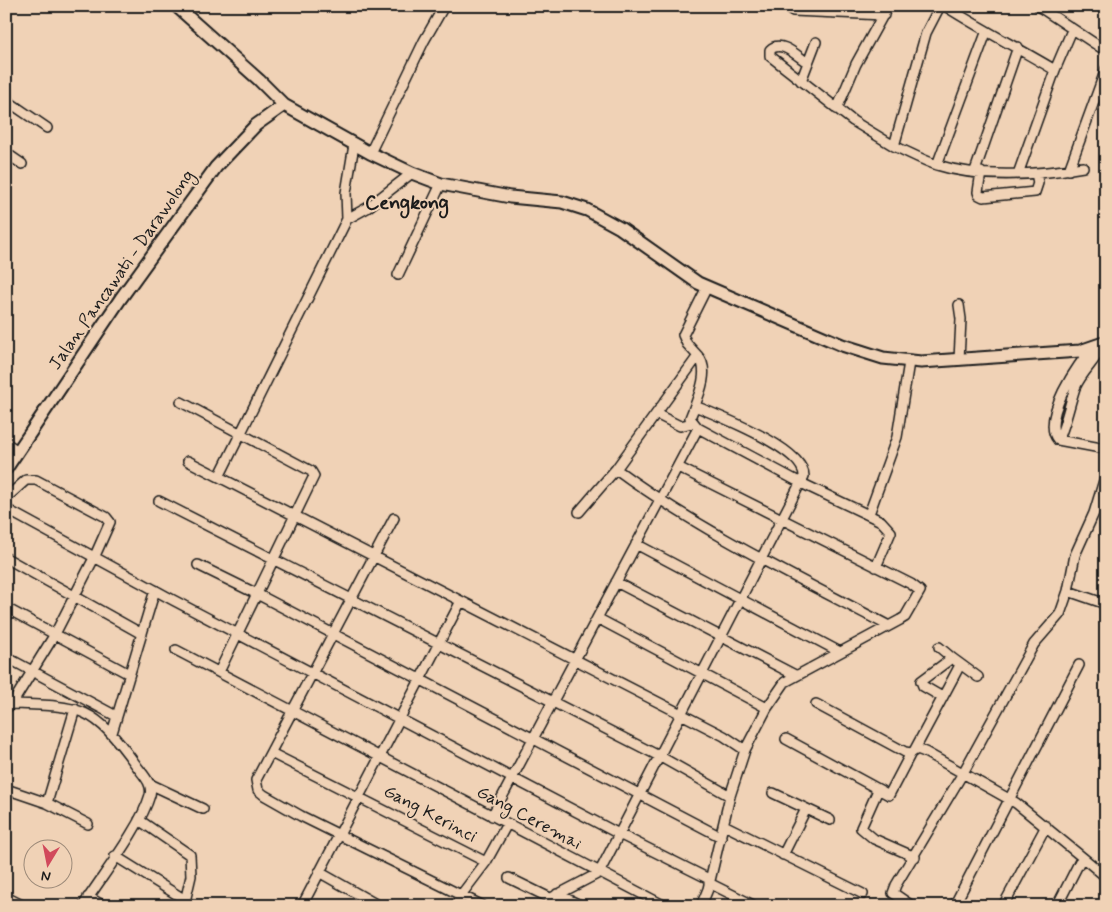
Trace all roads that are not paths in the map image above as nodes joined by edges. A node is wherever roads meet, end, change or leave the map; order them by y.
1 (176, 6) edge
2 (444, 6) edge
3 (785, 6) edge
4 (888, 6) edge
5 (940, 6) edge
6 (945, 6) edge
7 (1038, 6) edge
8 (884, 15) junction
9 (1072, 30) junction
10 (986, 32) junction
11 (816, 42) dead end
12 (1018, 47) junction
13 (1106, 51) edge
14 (808, 63) junction
15 (1106, 69) edge
16 (1055, 70) junction
17 (801, 81) junction
18 (6, 100) edge
19 (284, 105) junction
20 (837, 109) junction
21 (47, 128) dead end
22 (354, 145) junction
23 (894, 146) junction
24 (6, 153) edge
25 (370, 153) junction
26 (22, 164) dead end
27 (937, 165) junction
28 (1083, 167) dead end
29 (1069, 170) junction
30 (978, 172) junction
31 (412, 173) junction
32 (1036, 173) junction
33 (1018, 174) junction
34 (441, 184) junction
35 (347, 219) junction
36 (398, 275) dead end
37 (707, 287) junction
38 (959, 305) dead end
39 (1105, 342) edge
40 (1093, 348) junction
41 (698, 356) junction
42 (959, 360) junction
43 (909, 362) junction
44 (1066, 397) junction
45 (181, 402) dead end
46 (695, 406) junction
47 (656, 414) junction
48 (695, 426) junction
49 (241, 435) junction
50 (6, 443) edge
51 (1106, 448) edge
52 (18, 452) junction
53 (188, 461) dead end
54 (678, 466) junction
55 (6, 469) edge
56 (616, 469) junction
57 (1106, 474) edge
58 (219, 477) junction
59 (801, 483) junction
60 (6, 498) edge
61 (159, 501) dead end
62 (659, 501) junction
63 (6, 509) edge
64 (580, 512) dead end
65 (869, 514) junction
66 (293, 515) junction
67 (394, 518) dead end
68 (782, 521) junction
69 (636, 544) junction
70 (374, 555) junction
71 (6, 558) edge
72 (94, 558) junction
73 (275, 558) junction
74 (762, 560) junction
75 (198, 565) dead end
76 (876, 567) junction
77 (616, 582) junction
78 (1068, 591) junction
79 (159, 592) junction
80 (257, 594) junction
81 (73, 596) junction
82 (352, 598) junction
83 (741, 599) junction
84 (460, 601) junction
85 (1106, 604) edge
86 (6, 608) edge
87 (597, 618) junction
88 (889, 626) junction
89 (238, 632) junction
90 (55, 634) junction
91 (142, 634) junction
92 (332, 634) junction
93 (722, 636) junction
94 (438, 643) junction
95 (938, 647) dead end
96 (176, 650) dead end
97 (840, 652) junction
98 (6, 657) edge
99 (952, 658) junction
100 (575, 660) junction
101 (960, 665) junction
102 (1079, 665) dead end
103 (32, 672) junction
104 (219, 672) junction
105 (312, 673) junction
106 (702, 673) junction
107 (129, 674) junction
108 (795, 675) junction
109 (978, 677) dead end
110 (420, 680) junction
111 (942, 698) junction
112 (553, 702) junction
113 (816, 704) dead end
114 (9, 706) edge
115 (767, 708) junction
116 (75, 709) junction
117 (293, 710) junction
118 (681, 714) junction
119 (116, 716) junction
120 (399, 719) junction
121 (112, 733) junction
122 (533, 739) junction
123 (786, 739) dead end
124 (745, 750) junction
125 (912, 752) junction
126 (271, 753) junction
127 (659, 756) junction
128 (379, 757) junction
129 (964, 773) junction
130 (512, 778) junction
131 (150, 784) junction
132 (6, 789) edge
133 (878, 790) junction
134 (773, 793) dead end
135 (639, 795) junction
136 (359, 796) junction
137 (730, 796) junction
138 (1009, 799) junction
139 (47, 803) junction
140 (203, 809) dead end
141 (806, 809) junction
142 (492, 816) junction
143 (140, 820) junction
144 (830, 820) dead end
145 (88, 824) dead end
146 (506, 824) junction
147 (724, 825) junction
148 (1046, 826) junction
149 (340, 834) junction
150 (619, 834) junction
151 (721, 837) junction
152 (783, 855) junction
153 (115, 856) junction
154 (915, 857) junction
155 (1082, 857) junction
156 (486, 862) junction
157 (319, 872) junction
158 (599, 873) junction
159 (1105, 876) edge
160 (509, 878) dead end
161 (709, 881) junction
162 (862, 894) dead end
163 (461, 895) junction
164 (6, 897) edge
165 (88, 898) junction
166 (553, 900) edge
167 (186, 903) edge
168 (24, 906) edge
169 (83, 906) edge
170 (104, 906) edge
171 (302, 906) edge
172 (379, 906) edge
173 (456, 906) edge
174 (482, 906) edge
175 (582, 906) edge
176 (665, 906) edge
177 (701, 906) edge
178 (755, 906) edge
179 (912, 906) edge
180 (954, 906) edge
181 (1003, 906) edge
182 (1056, 906) edge

1 - 19 street
2 - 25 street
3 - 8 street
4 - 8 street
5 - 23 street
6 - 10 street
7 - 9 street
8 - 20 street
9 - 13 street
9 - 16 street
10 - 12 street
10 - 27 street
11 - 14 street
12 - 16 street
12 - 30 street
14 - 17 street
14 - 17 street
15 - 29 street
16 - 33 street
17 - 20 street
18 - 21 street
19 - 22 street
19 - 52 street, Jalan Pancawati - Darawolong
20 - 23 street
22 - 25 street
22 - 35 street
23 - 27 street
24 - 26 street
25 - 31 street
27 - 30 street
28 - 29 street
29 - 32 street
30 - 32 street
30 - 33 street
31 - 34 street
31 - 35 street
32 - 33 street
34 - 36 street
34 - 37 street
35 - 49 street
37 - 41 street
37 - 43 street
38 - 42 street
39 - 40 street
39 - 44 street
40 - 42 street
40 - 44 street
41 - 46 street
41 - 47 street
42 - 43 street
43 - 65 street
44 - 51 street
45 - 49 street
46 - 48 street
46 - 59 street
47 - 48 street
47 - 56 street
48 - 54 street
48 - 59 street
49 - 58 street
49 - 66 street
50 - 52 street
52 - 55 street, Jalan Pancawati - Darawolong
53 - 58 street
54 - 62 street
54 - 68 street
56 - 62 street
56 - 64 street
57 - 78 street
58 - 66 street
59 - 65 street
59 - 68 street
60 - 72 street
61 - 73 street
62 - 69 street
62 - 74 street
63 - 72 street
65 - 76 street
66 - 70 street
66 - 73 street
67 - 70 street
68 - 74 street
68 - 76 street
69 - 77 street
69 - 83 street
70 - 82 street
70 - 84 street
71 - 81 street
72 - 79 street
72 - 81 street
73 - 80 street
73 - 82 street
74 - 83 street
74 - 88 street
75 - 80 street
76 - 88 street
77 - 87 street
77 - 93 street
78 - 85 street
78 - 129 street
79 - 89 street
79 - 91 street
80 - 89 street
80 - 92 street
81 - 90 street
81 - 91 street
82 - 92 street
82 - 94 street
83 - 93 street
83 - 97 street
84 - 94 street
84 - 100 street
86 - 90 street
87 - 100 street
87 - 106 street
88 - 97 street
89 - 104 street
89 - 105 street
90 - 103 street
90 - 107 street
91 - 107 street
92 - 105 street
92 - 110 street
93 - 106 street
93 - 108 street
94 - 110 street
94 - 112 street
95 - 99 street
96 - 104 street, Gang Ceremai
97 - 108 street
98 - 103 street
99 - 101 street
99 - 111 street
100 - 112 street
100 - 118 street
101 - 109 street
101 - 111 street
102 - 138 street
103 - 114 street
103 - 119 street
104 - 117 street, Gang Ceremai
105 - 117 street
105 - 120 street
106 - 115 street
106 - 118 street
107 - 119 street
108 - 115 street
110 - 120 street
110 - 122 street
111 - 125 street
112 - 122 street
112 - 127 street
113 - 125 street
114 - 116 street
115 - 124 street
116 - 121 street
116 - 139 street
117 - 126 street
117 - 128 street, Gang Ceremai
118 - 124 street
118 - 127 street
119 - 121 street
120 - 128 street
120 - 130 street
121 - 131 street
122 - 130 street
122 - 135 street
123 - 133 street
124 - 137 street
125 - 129 street
125 - 133 street
126 - 136 street, Gang Kerinci
126 - 149 street
127 - 135 street
127 - 137 street
128 - 136 street
128 - 142 street, Gang Ceremai
129 - 138 street
129 - 154 street
130 - 142 street
130 - 150 street
131 - 140 street
131 - 143 street
132 - 139 street
133 - 154 street
134 - 141 street
135 - 150 street
135 - 151 street
136 - 149 street
136 - 156 street, Gang Kerinci
137 - 147 street
138 - 148 street
138 - 180 street
139 - 145 street
141 - 144 street
141 - 152 street
142 - 146 street, Gang Ceremai
143 - 153 street
143 - 167 street
146 - 156 street
146 - 158 street, Gang Ceremai
147 - 151 street
147 - 152 street
148 - 155 street
148 - 181 street
149 - 157 street
149 - 163 street
150 - 158 street
150 - 161 street
151 - 161 street
152 - 162 street
153 - 165 street
153 - 167 street
154 - 179 street
155 - 159 street
155 - 182 street
156 - 163 street
157 - 171 street
157 - 172 street
158 - 166 street
158 - 176 street, Gang Ceremai
160 - 166 street
161 - 177 street
161 - 178 street
163 - 173 street
163 - 174 street
164 - 168 street
165 - 169 street
165 - 170 street
166 - 175 street

